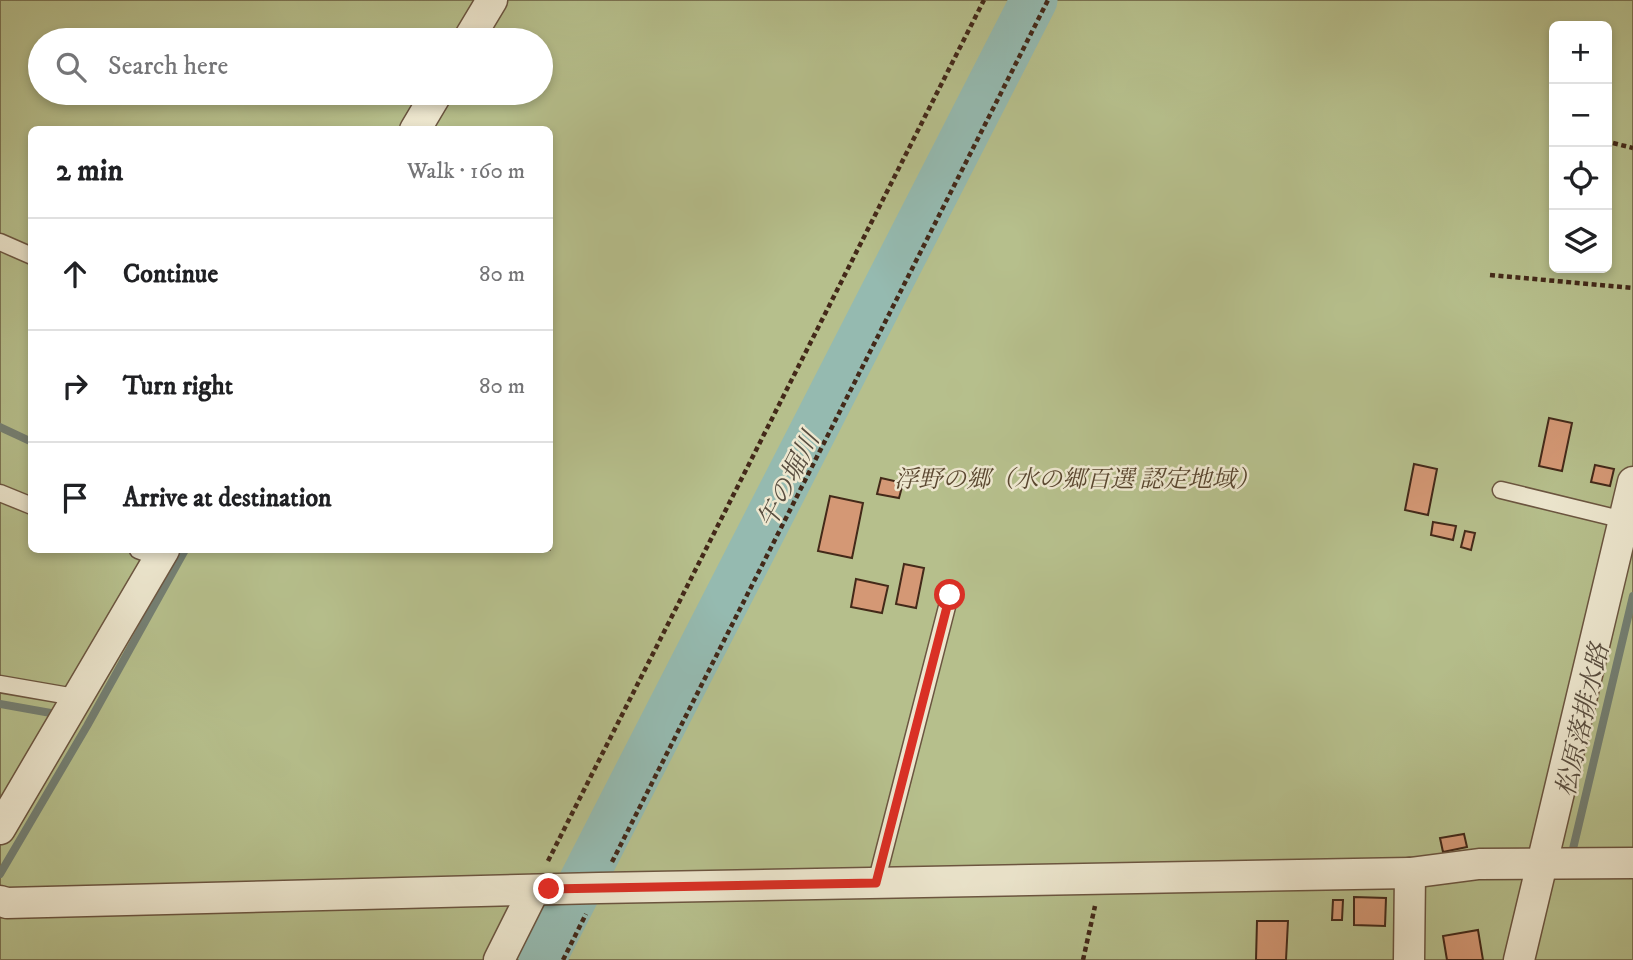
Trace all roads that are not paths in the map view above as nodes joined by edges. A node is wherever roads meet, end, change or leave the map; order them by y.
1 (492, 0) edge
2 (475, 28) edge
3 (430, 105) edge
4 (417, 126) edge
5 (0, 242) edge
6 (28, 254) edge
7 (1633, 482) edge
8 (1501, 490) dead end
9 (0, 492) edge
10 (28, 504) edge
11 (1624, 520) junction
12 (152, 553) edge
13 (950, 595) dead end
14 (0, 684) edge
15 (75, 697) junction
16 (0, 829) edge
17 (1542, 863) junction
18 (1633, 863) edge
19 (1410, 873) junction
20 (876, 883) junction
21 (541, 890) junction
22 (0, 901) edge
23 (499, 960) edge
24 (1409, 960) edge
25 (1519, 960) edge

1 - 2 street
3 - 4 street
5 - 6 lane
7 - 11 street
8 - 11 lane
9 - 10 lane
11 - 17 street
12 - 15 street
13 - 20 lane
14 - 15 lane
15 - 16 street
17 - 18 street
17 - 19 street
17 - 25 street
19 - 20 street
19 - 24 street
20 - 21 street
21 - 22 street
21 - 23 street

